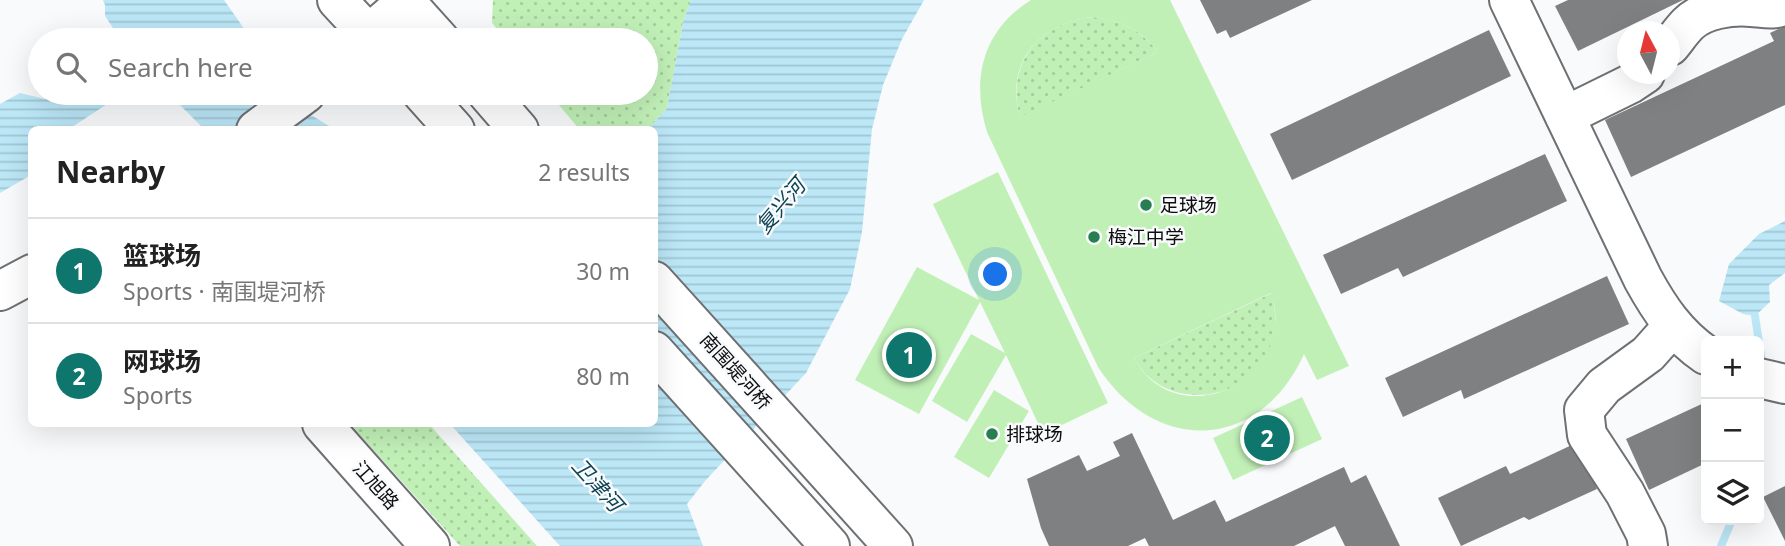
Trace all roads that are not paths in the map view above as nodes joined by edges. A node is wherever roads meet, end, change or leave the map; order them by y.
1 (1509, 0) edge
2 (406, 1) edge
3 (1785, 5) edge
4 (355, 24) edge
5 (430, 28) edge
6 (1680, 33) edge
7 (1630, 84) edge
8 (289, 105) edge
9 (433, 105) edge
10 (497, 105) edge
11 (1565, 116) junction
12 (261, 126) edge
13 (451, 126) edge
14 (515, 126) edge
15 (28, 276) edge
16 (658, 285) edge
17 (0, 291) edge
18 (1673, 326) junction
19 (1701, 352) edge
20 (658, 355) edge
21 (324, 427) edge
22 (430, 546) edge
23 (830, 546) edge
24 (893, 546) edge
25 (1648, 546) edge

1 - 11 street
2 - 4 street
2 - 5 street
3 - 6 street
7 - 11 street
8 - 12 street
9 - 13 street
10 - 14 street
11 - 18 street
15 - 17 street
16 - 24 street, 南围堤河桥
18 - 19 street
18 - 25 street
20 - 23 street
21 - 22 street, 江旭路

